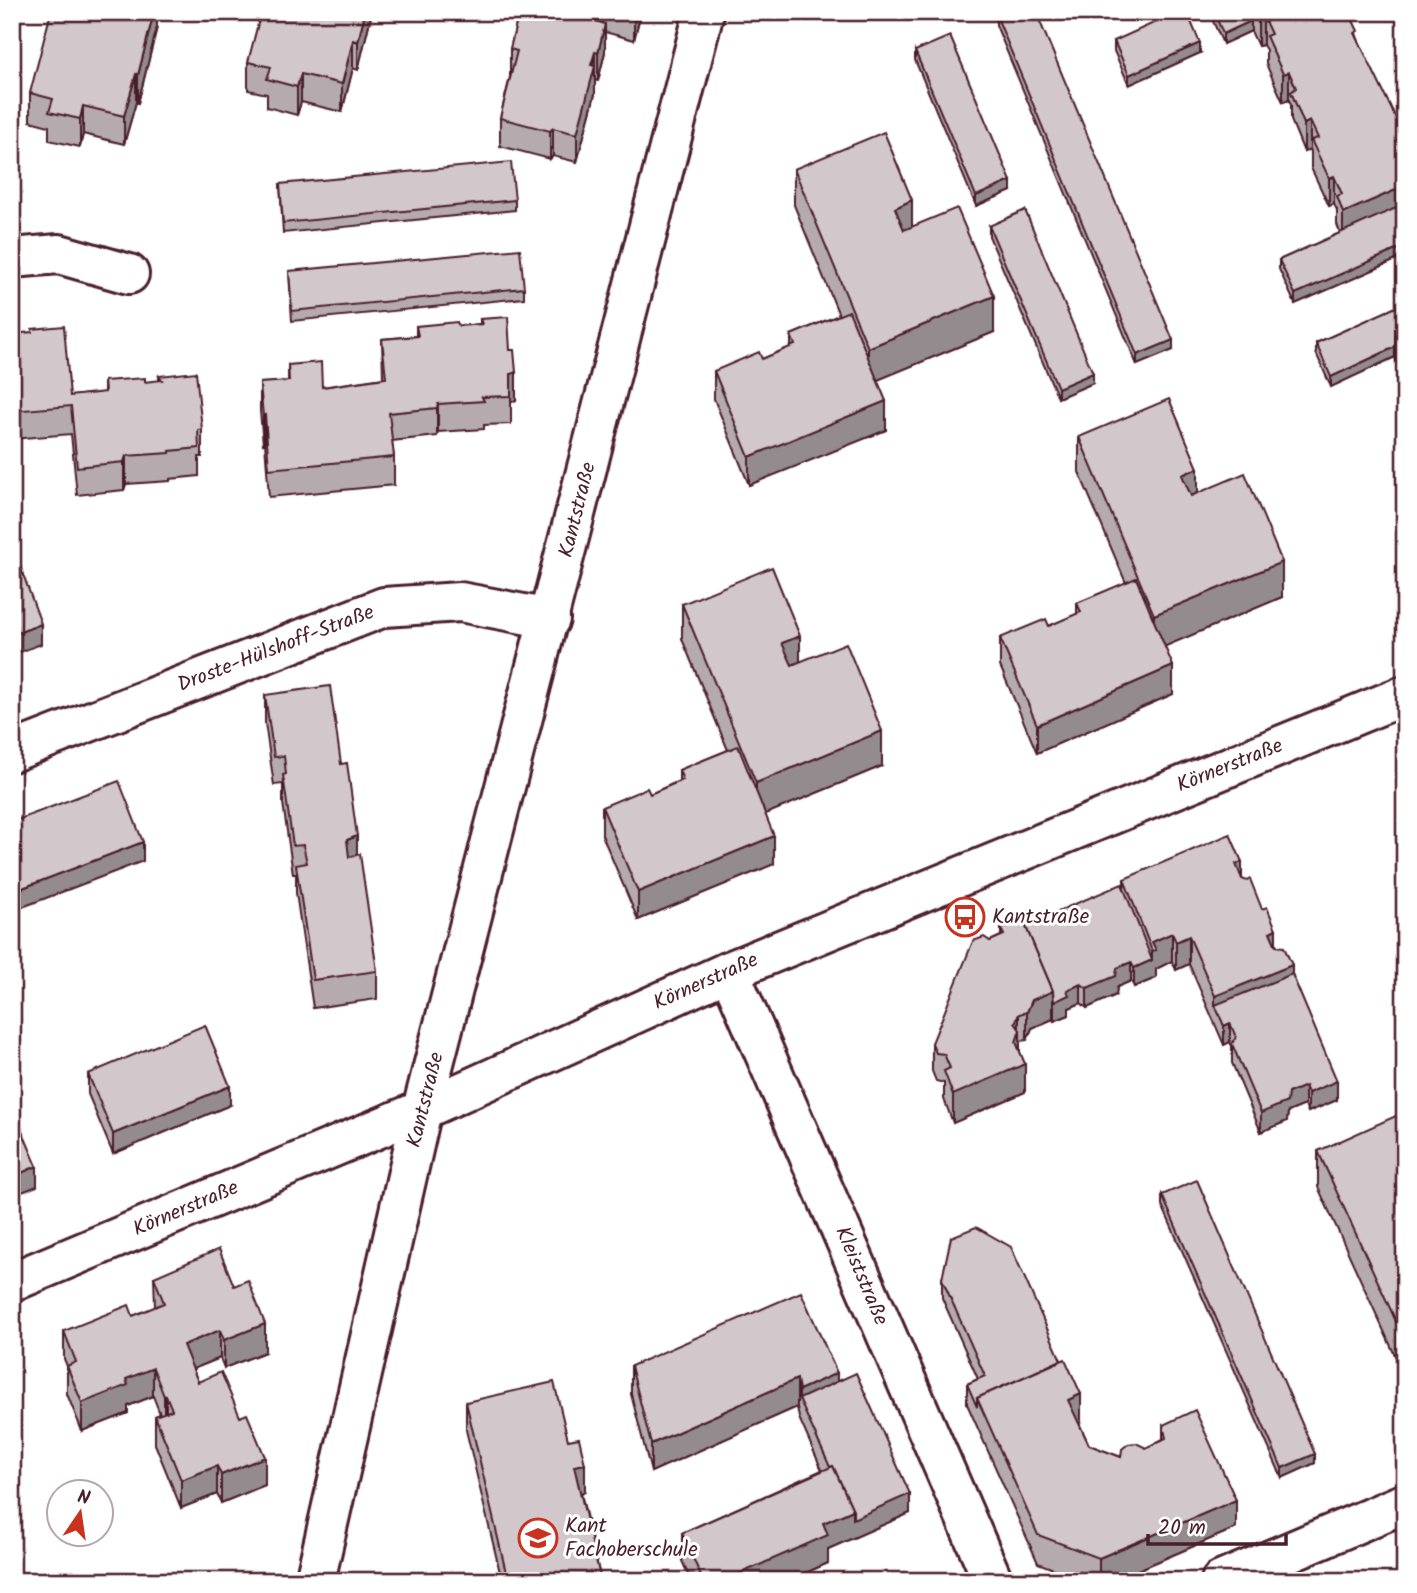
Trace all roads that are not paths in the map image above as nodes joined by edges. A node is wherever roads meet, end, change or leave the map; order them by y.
1 (704, 12) edge
2 (12, 258) edge
3 (129, 274) dead end
4 (550, 619) junction
5 (1405, 695) edge
6 (12, 752) edge
7 (729, 971) junction
8 (422, 1110) junction
9 (12, 1282) edge
10 (1405, 1503) edge
11 (315, 1581) edge
12 (993, 1581) edge
13 (1221, 1581) edge

1 - 4 street, Kantstraße
2 - 3 street
4 - 6 street, Droste-Hülshoff-Straße
4 - 8 street, Kantstraße
5 - 7 street, Körnerstraße
7 - 8 street, Körnerstraße
7 - 12 street, Kleiststraße
8 - 9 street, Körnerstraße
8 - 11 street, Kantstraße
10 - 13 street

